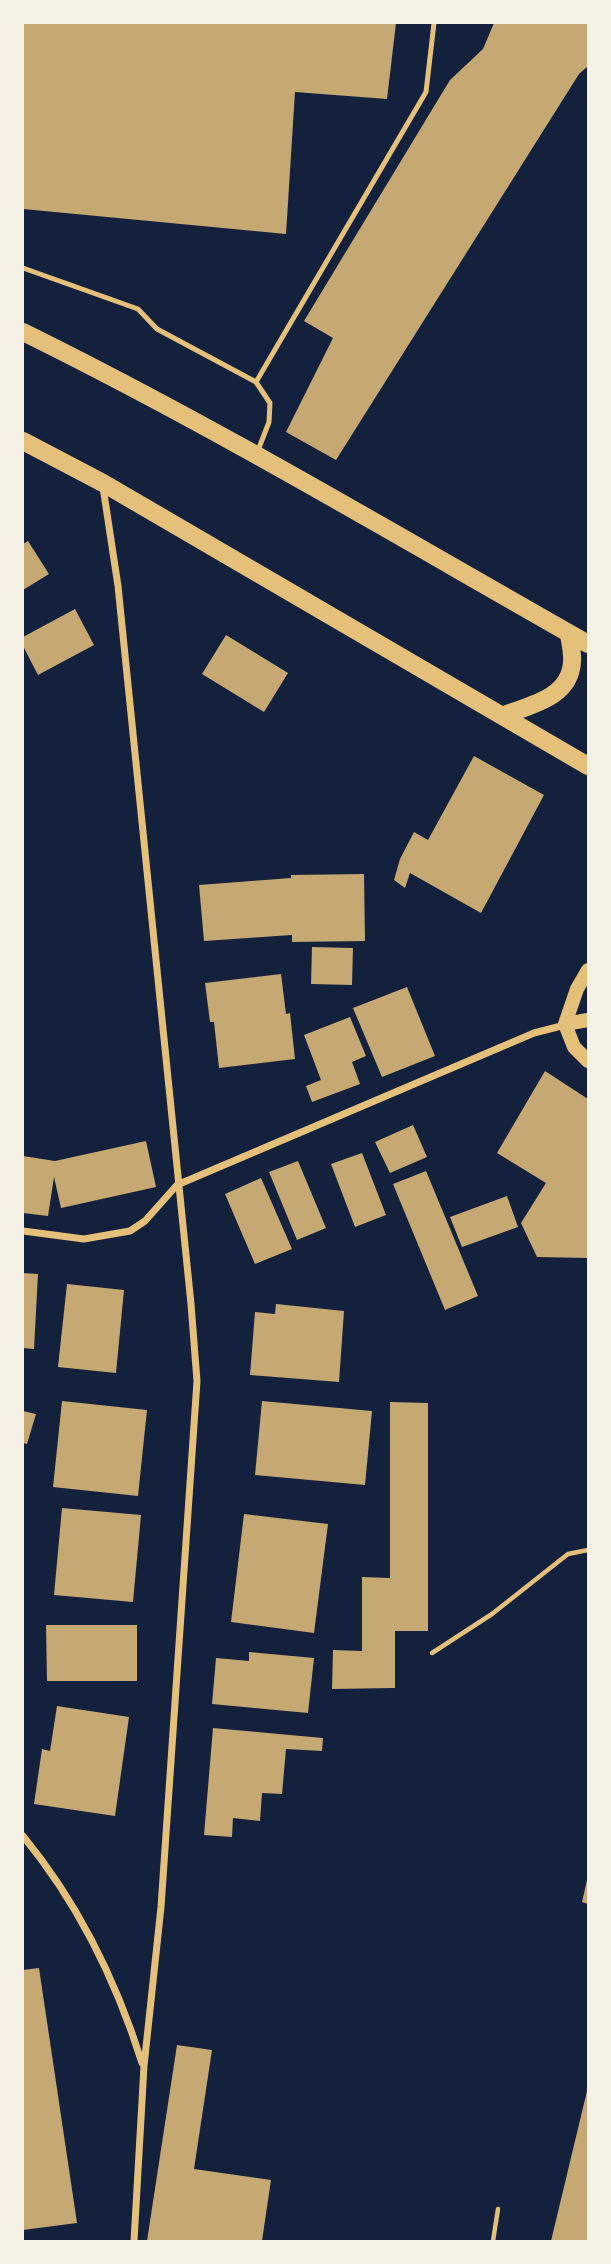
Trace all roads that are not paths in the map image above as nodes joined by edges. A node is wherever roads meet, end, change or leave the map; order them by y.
1 (434, 23) edge
2 (23, 268) edge
3 (23, 332) edge
4 (256, 382) junction
5 (23, 441) edge
6 (256, 455) junction
7 (103, 483) junction
8 (569, 634) junction
9 (588, 644) edge
10 (502, 716) junction
11 (588, 766) edge
12 (588, 970) edge
13 (588, 1020) edge
14 (565, 1024) junction
15 (588, 1061) edge
16 (177, 1185) junction
17 (23, 1231) edge
18 (23, 1836) edge
19 (144, 2066) junction
20 (134, 2241) edge

1 - 4 lane
2 - 4 lane
3 - 6 main road
4 - 6 lane
5 - 7 main road
6 - 8 main road
7 - 10 main road
7 - 16 street
8 - 9 main road
8 - 10 main road
10 - 11 main road
12 - 14 main road
13 - 14 main road
14 - 15 main road
14 - 16 street
16 - 17 street
16 - 19 street
18 - 19 street
19 - 20 street

